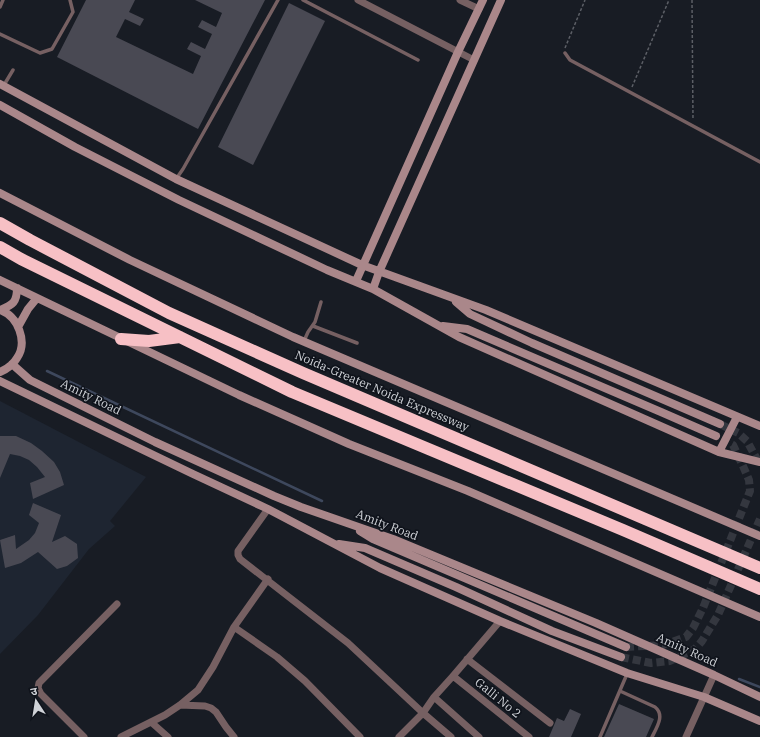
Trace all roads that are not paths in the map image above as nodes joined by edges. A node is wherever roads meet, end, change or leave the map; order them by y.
1 (3, 0) edge
2 (70, 0) edge
3 (278, 0) edge
4 (303, 0) edge
5 (358, 0) edge
6 (460, 0) edge
7 (483, 0) edge
8 (501, 0) edge
9 (0, 7) edge
10 (479, 10) junction
11 (0, 34) edge
12 (458, 52) junction
13 (565, 53) road end
14 (418, 60) dead end
15 (474, 60) junction
16 (13, 70) dead end
17 (2, 85) edge
18 (0, 105) edge
19 (760, 162) edge
20 (176, 179) junction
21 (0, 193) edge
22 (0, 223) edge
23 (0, 247) edge
24 (362, 265) junction
25 (379, 272) junction
26 (0, 280) edge
27 (356, 281) junction
28 (17, 288) junction
29 (373, 289) junction
30 (36, 298) junction
31 (450, 298) junction
32 (321, 302) dead end
33 (0, 310) edge
34 (438, 325) junction
35 (313, 326) junction
36 (18, 327) junction
37 (180, 337) junction
38 (121, 338) junction
39 (304, 342) junction
40 (357, 343) dead end
41 (12, 364) junction
42 (0, 372) edge
43 (0, 381) edge
44 (737, 416) junction
45 (720, 424) tunnel mouth
46 (760, 426) edge
47 (716, 436) tunnel mouth
48 (719, 452) junction
49 (760, 462) edge
50 (268, 509) junction
51 (351, 525) junction
52 (760, 536) edge
53 (334, 544) junction
54 (760, 568) edge
55 (268, 579) junction
56 (760, 589) edge
57 (117, 604) dead end
58 (760, 617) edge
59 (500, 621) junction
60 (234, 627) junction
61 (626, 647) tunnel mouth
62 (621, 657) tunnel mouth
63 (467, 659) junction
64 (627, 673) junction
65 (714, 675) junction
66 (453, 676) junction
67 (620, 692) junction
68 (434, 697) junction
69 (704, 697) junction
70 (760, 697) edge
71 (180, 705) junction
72 (423, 713) junction
73 (760, 721) edge
74 (151, 722) junction
75 (550, 723) dead end
76 (688, 736) edge
77 (84, 737) edge
78 (121, 737) edge
79 (168, 737) edge
80 (234, 737) edge
81 (360, 737) edge
82 (399, 737) edge
83 (451, 737) edge
84 (480, 737) edge
85 (529, 737) edge
86 (600, 737) edge
87 (652, 737) edge

1 - 9 lane
2 - 11 lane
3 - 20 lane
4 - 14 lane
5 - 12 street
6 - 10 street
7 - 10 street
8 - 15 street
10 - 12 street
12 - 15 street
12 - 24 street
13 - 19 lane
15 - 25 street
16 - 17 lane
17 - 20 street
18 - 27 street
20 - 24 street
21 - 39 street
22 - 54 highway, Noida-Greater Noida Expressway
23 - 37 highway
24 - 25 street
24 - 27 street
25 - 29 street
25 - 31 street
26 - 28 street
27 - 29 street
28 - 30 street
28 - 33 street
29 - 34 street
30 - 36 street
30 - 38 street
31 - 44 street
31 - 45 street
32 - 35 lane
33 - 36 street
34 - 47 street
34 - 48 street
35 - 39 lane
35 - 40 lane
36 - 41 street
37 - 38 highway
37 - 56 highway
38 - 58 street
39 - 52 street
41 - 42 street
41 - 51 street, Amity Road
43 - 50 street, Amity Road
44 - 46 street
44 - 48 street
48 - 49 street
50 - 53 street, Amity Road
50 - 55 street
51 - 61 street
51 - 65 street, Amity Road
53 - 59 street, Amity Road
53 - 62 street
55 - 60 street
55 - 72 street
57 - 77 street
59 - 63 street
59 - 64 street, Amity Road
60 - 71 street
60 - 81 street
63 - 66 street
63 - 75 street
64 - 67 lane
64 - 69 street, Amity Road
65 - 69 street
65 - 70 street, Amity Road
66 - 68 street
66 - 85 street, Galli No 2
67 - 86 lane
67 - 87 lane
68 - 72 street
68 - 84 street
69 - 73 street, Amity Road
69 - 76 street
71 - 74 street
71 - 80 street
72 - 82 street
72 - 83 street
74 - 78 street
74 - 79 street

